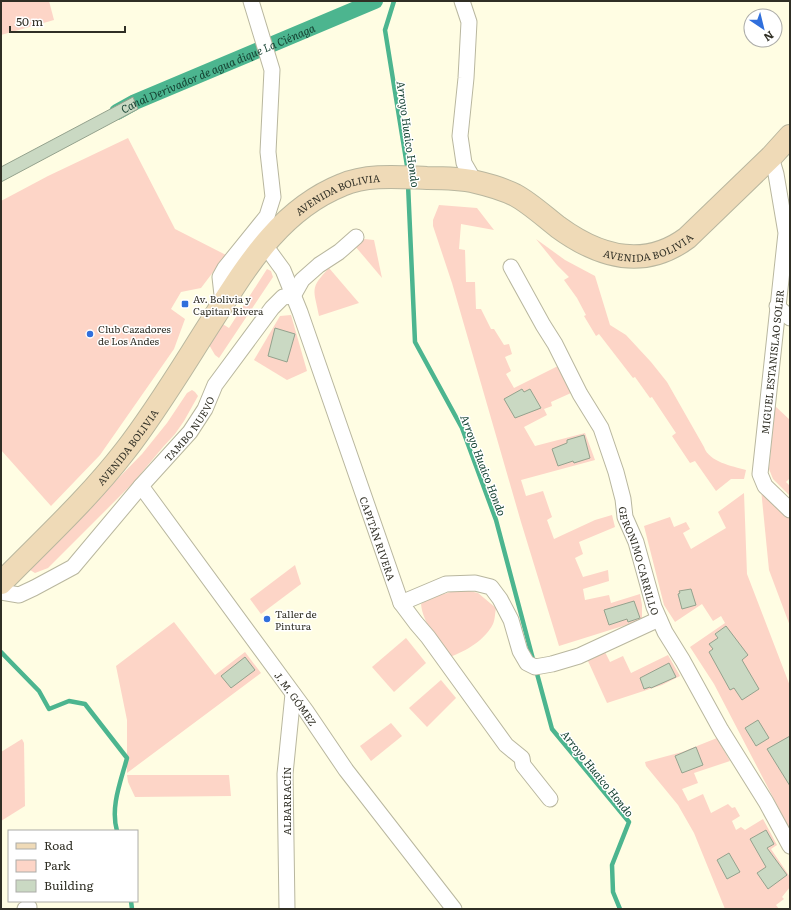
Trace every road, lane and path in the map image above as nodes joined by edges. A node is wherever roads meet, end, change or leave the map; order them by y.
1 (251, 1) edge
2 (462, 1) edge
3 (790, 136) edge
4 (771, 157) junction
5 (475, 182) junction
6 (356, 236) dead end
7 (264, 244) junction
8 (511, 267) dead end
9 (293, 296) junction
10 (223, 304) junction
11 (777, 306) junction
12 (790, 318) edge
13 (141, 486) junction
14 (790, 510) edge
15 (1, 583) edge
16 (1, 592) edge
17 (401, 603) junction
18 (659, 620) junction
19 (293, 694) junction
20 (550, 799) dead end
21 (790, 846) edge
22 (287, 909) edge
23 (454, 909) edge

1 - 10 street
2 - 5 street
3 - 4 street, AVENIDA BOLIVIA
4 - 5 street, AVENIDA BOLIVIA
4 - 11 street, MIGUEL ESTANISLAO SOLER
5 - 7 street, AVENIDA BOLIVIA
6 - 9 street
7 - 9 street, CAPITÁN RIVERA
7 - 10 street, AVENIDA BOLIVIA
8 - 18 street, GERONIMO CARRILLO
9 - 13 street, TAMBO NUEVO
9 - 17 street, CAPITÁN RIVERA
10 - 15 street, AVENIDA BOLIVIA
11 - 12 street
11 - 14 street, MIGUEL ESTANISLAO SOLER
13 - 16 street, TAMBO NUEVO
13 - 19 street, J. M. GÓMEZ
17 - 18 street
17 - 20 street, CAPITÁN RIVERA
18 - 21 street, GERONIMO CARRILLO
19 - 22 street, ALBARRACÍN
19 - 23 street, J. M. GÓMEZ

